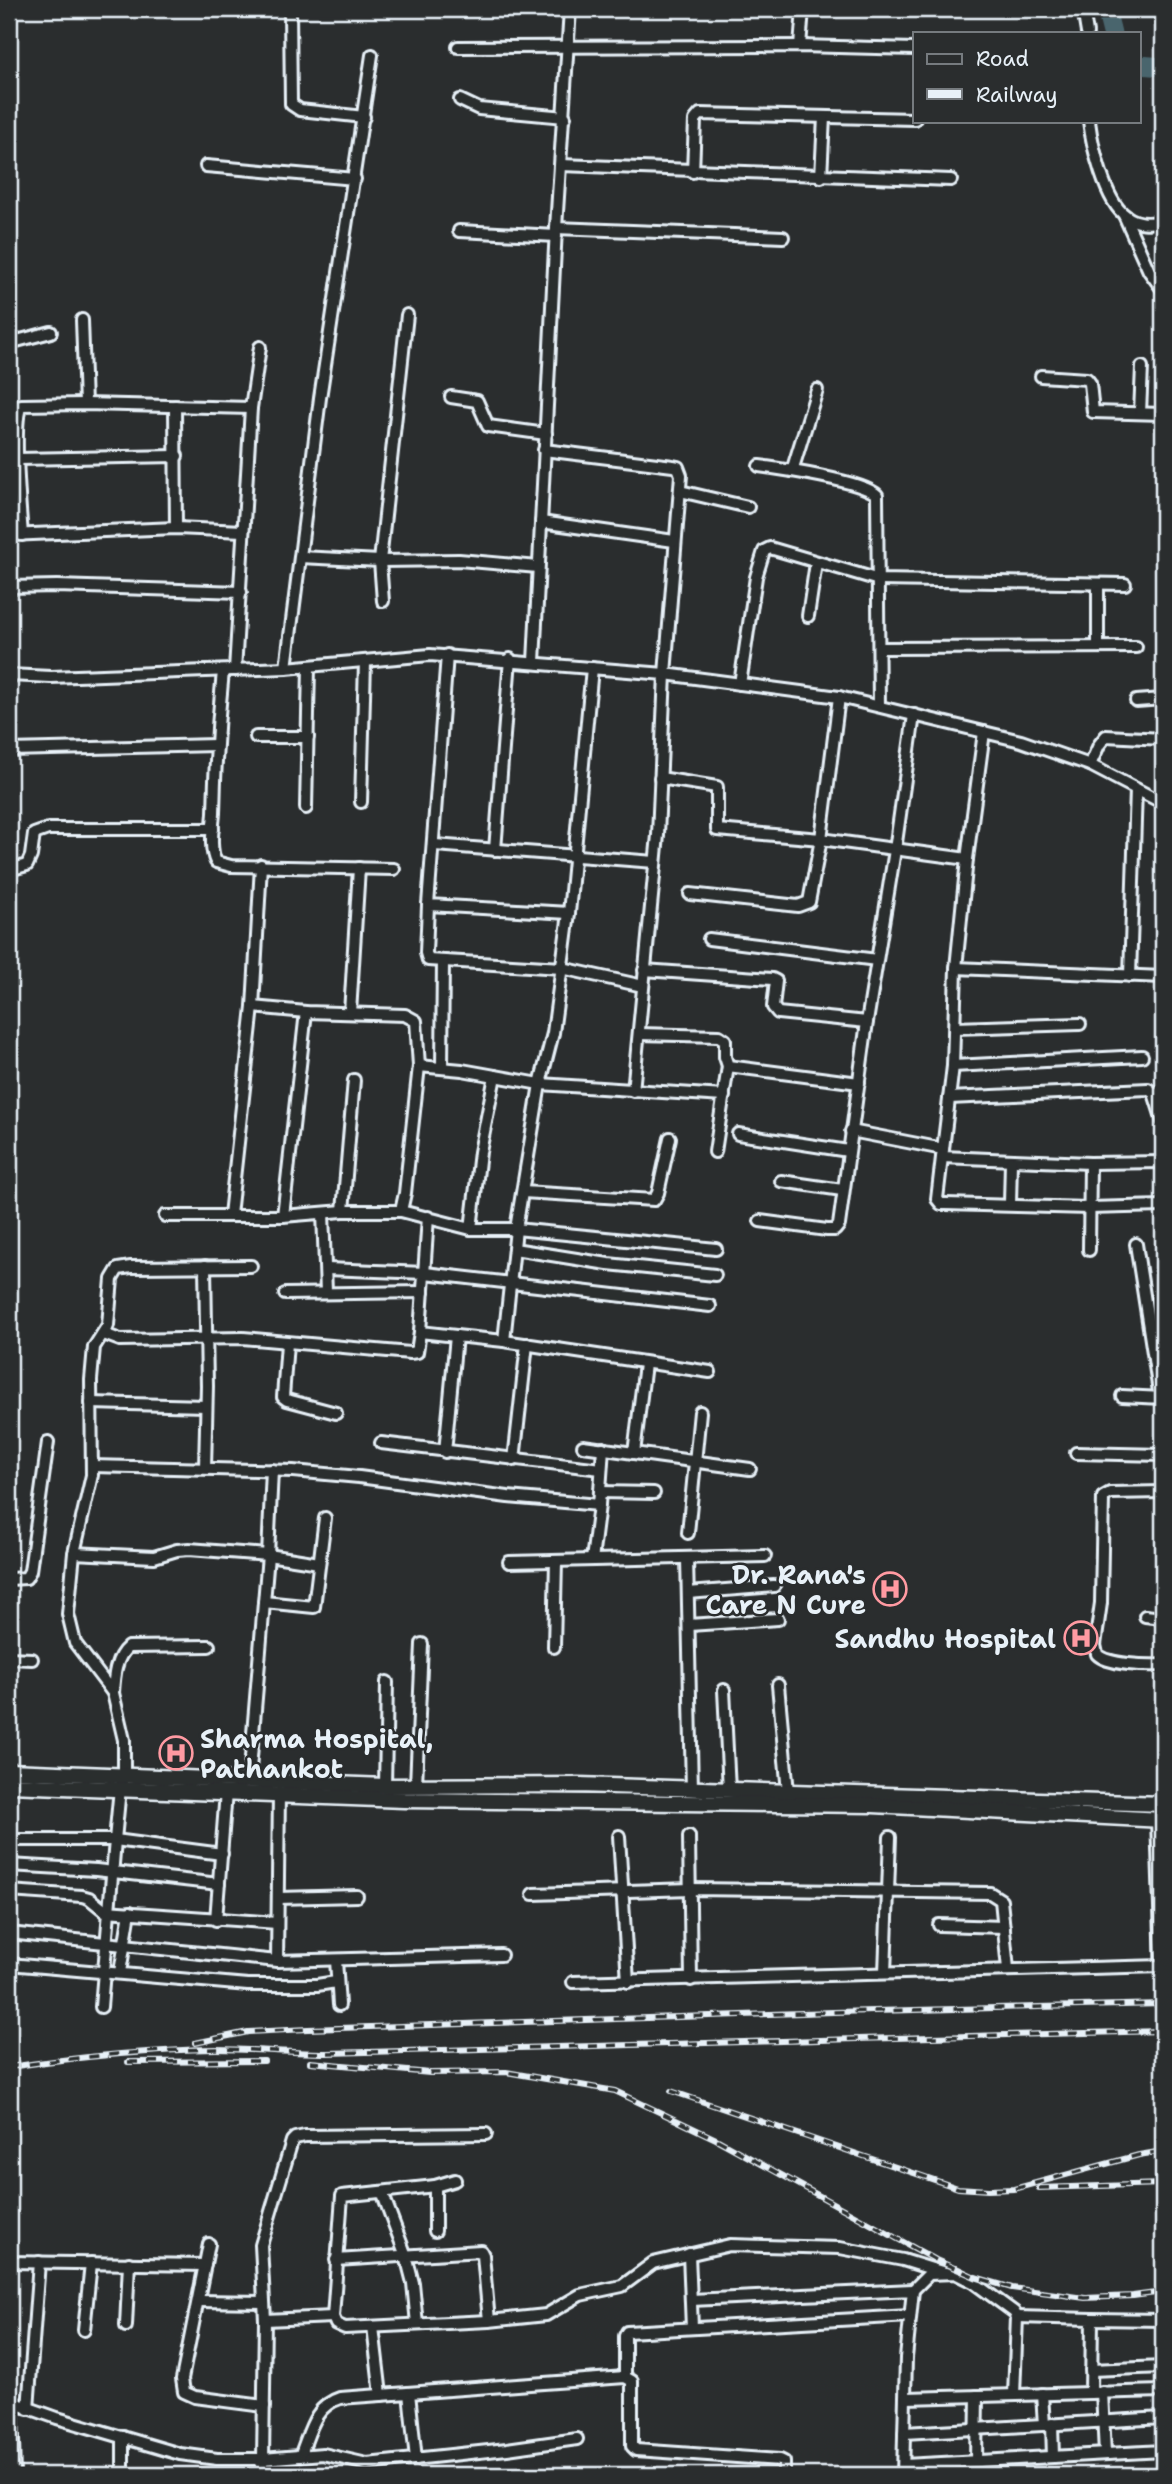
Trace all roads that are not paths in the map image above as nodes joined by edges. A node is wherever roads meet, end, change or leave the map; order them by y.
1 (290, 9) edge
2 (570, 9) edge
3 (803, 9) edge
4 (1083, 9) edge
5 (1087, 32) edge
6 (569, 45) junction
7 (800, 46) junction
8 (458, 47) dead end
9 (913, 49) edge
10 (372, 55) dead end
11 (460, 100) dead end
12 (364, 117) junction
13 (565, 117) junction
14 (824, 117) junction
15 (913, 119) edge
16 (1089, 122) edge
17 (561, 165) junction
18 (206, 166) dead end
19 (693, 172) junction
20 (821, 177) junction
21 (355, 179) junction
22 (951, 180) dead end
23 (1123, 215) junction
24 (1163, 221) edge
25 (459, 231) dead end
26 (556, 232) junction
27 (783, 237) dead end
28 (1163, 289) edge
29 (407, 315) dead end
30 (82, 320) dead end
31 (51, 332) dead end
32 (9, 343) edge
33 (260, 347) dead end
34 (1142, 367) dead end
35 (1041, 376) dead end
36 (817, 390) dead end
37 (451, 397) dead end
38 (85, 404) junction
39 (175, 406) junction
40 (251, 408) junction
41 (1140, 413) junction
42 (1163, 414) edge
43 (13, 419) edge
44 (546, 434) junction
45 (544, 450) junction
46 (177, 456) junction
47 (19, 459) junction
48 (759, 466) dead end
49 (792, 471) junction
50 (680, 491) junction
51 (748, 507) dead end
52 (541, 522) junction
53 (176, 528) junction
54 (243, 531) junction
55 (9, 535) edge
56 (22, 535) junction
57 (674, 541) junction
58 (300, 557) junction
59 (380, 561) junction
60 (816, 563) junction
61 (538, 566) junction
62 (879, 580) junction
63 (1098, 584) junction
64 (1125, 584) dead end
65 (9, 587) edge
66 (240, 592) junction
67 (383, 601) dead end
68 (808, 616) dead end
69 (1098, 646) junction
70 (1136, 647) dead end
71 (880, 648) junction
72 (447, 655) junction
73 (510, 659) junction
74 (365, 662) junction
75 (534, 662) junction
76 (309, 667) junction
77 (286, 668) junction
78 (592, 668) junction
79 (235, 670) junction
80 (223, 671) junction
81 (665, 674) junction
82 (9, 675) edge
83 (740, 684) junction
84 (839, 697) junction
85 (1163, 699) edge
86 (1136, 701) dead end
87 (879, 706) junction
88 (914, 715) junction
89 (984, 732) junction
90 (256, 737) dead end
91 (308, 737) junction
92 (1163, 739) edge
93 (216, 745) junction
94 (9, 750) edge
95 (1090, 765) junction
96 (660, 778) junction
97 (1136, 789) junction
98 (361, 802) dead end
99 (1163, 803) edge
100 (306, 808) dead end
101 (213, 829) junction
102 (821, 839) junction
103 (435, 845) junction
104 (495, 850) junction
105 (895, 850) junction
106 (573, 857) junction
107 (967, 859) junction
108 (655, 862) junction
109 (261, 865) junction
110 (359, 868) junction
111 (394, 869) dead end
112 (9, 870) edge
113 (690, 894) dead end
114 (428, 905) junction
115 (569, 913) junction
116 (709, 939) dead end
117 (877, 960) junction
118 (443, 961) junction
119 (562, 968) junction
120 (956, 968) junction
121 (644, 970) junction
122 (1130, 976) junction
123 (1163, 977) edge
124 (643, 986) junction
125 (253, 1007) junction
126 (306, 1012) junction
127 (350, 1013) junction
128 (867, 1022) junction
129 (1080, 1024) dead end
130 (956, 1028) junction
131 (639, 1034) junction
132 (1142, 1056) dead end
133 (419, 1066) junction
134 (729, 1066) junction
135 (953, 1066) junction
136 (442, 1068) junction
137 (495, 1076) junction
138 (354, 1080) dead end
139 (859, 1083) junction
140 (540, 1084) junction
141 (632, 1091) junction
142 (724, 1096) junction
143 (949, 1098) junction
144 (1161, 1103) edge
145 (1163, 1121) edge
146 (851, 1131) junction
147 (738, 1134) dead end
148 (670, 1139) dead end
149 (848, 1151) junction
150 (715, 1152) dead end
151 (943, 1153) junction
152 (1011, 1161) junction
153 (1163, 1162) edge
154 (1090, 1163) junction
155 (781, 1181) dead end
156 (842, 1190) junction
157 (523, 1192) junction
158 (1010, 1204) junction
159 (1163, 1206) edge
160 (1089, 1208) junction
161 (343, 1211) junction
162 (401, 1211) junction
163 (323, 1213) junction
164 (230, 1215) junction
165 (165, 1216) dead end
166 (283, 1216) junction
167 (428, 1217) junction
168 (760, 1221) dead end
169 (471, 1229) junction
170 (516, 1229) junction
171 (1136, 1244) dead end
172 (514, 1249) junction
173 (716, 1249) dead end
174 (1088, 1250) dead end
175 (205, 1266) junction
176 (251, 1266) dead end
177 (327, 1269) junction
178 (425, 1273) junction
179 (715, 1275) dead end
180 (510, 1282) junction
181 (326, 1292) junction
182 (423, 1292) junction
183 (285, 1294) dead end
184 (710, 1306) dead end
185 (421, 1332) junction
186 (104, 1334) junction
187 (456, 1336) junction
188 (205, 1338) junction
189 (504, 1341) junction
190 (287, 1343) junction
191 (527, 1344) junction
192 (645, 1364) junction
193 (710, 1372) dead end
194 (1122, 1396) dead end
195 (1162, 1398) edge
196 (91, 1403) junction
197 (206, 1406) junction
198 (700, 1412) dead end
199 (336, 1413) dead end
200 (48, 1442) dead end
201 (381, 1443) dead end
202 (583, 1446) dead end
203 (603, 1448) junction
204 (445, 1452) junction
205 (634, 1453) junction
206 (1076, 1453) dead end
207 (1163, 1455) edge
208 (514, 1460) junction
209 (694, 1461) junction
210 (92, 1466) junction
211 (205, 1468) junction
212 (601, 1469) junction
213 (750, 1469) dead end
214 (272, 1470) junction
215 (600, 1492) junction
216 (1163, 1492) edge
217 (654, 1493) dead end
218 (599, 1505) junction
219 (325, 1518) dead end
220 (688, 1533) dead end
221 (74, 1553) junction
222 (268, 1555) junction
223 (765, 1556) dead end
224 (687, 1558) junction
225 (592, 1560) junction
226 (556, 1561) junction
227 (509, 1562) dead end
228 (319, 1563) junction
229 (9, 1579) edge
230 (774, 1586) dead end
231 (688, 1593) junction
232 (264, 1602) junction
233 (1144, 1616) dead end
234 (1163, 1618) edge
235 (778, 1619) dead end
236 (689, 1625) junction
237 (422, 1644) dead end
238 (209, 1646) dead end
239 (554, 1647) dead end
240 (9, 1658) edge
241 (32, 1659) dead end
242 (1163, 1665) edge
243 (387, 1682) dead end
244 (778, 1685) dead end
245 (724, 1690) dead end
246 (113, 1693) junction
247 (9, 1771) edge
248 (249, 1781) junction
249 (122, 1782) junction
250 (9, 1785) edge
251 (416, 1785) junction
252 (385, 1786) junction
253 (692, 1790) junction
254 (729, 1790) junction
255 (226, 1792) junction
256 (788, 1792) junction
257 (279, 1793) junction
258 (1163, 1804) edge
259 (1160, 1820) edge
260 (620, 1836) dead end
261 (689, 1836) dead end
262 (890, 1837) dead end
263 (9, 1840) edge
264 (115, 1840) junction
265 (222, 1854) junction
266 (9, 1867) edge
267 (112, 1872) junction
268 (219, 1884) junction
269 (691, 1889) junction
270 (9, 1891) edge
271 (624, 1891) junction
272 (887, 1891) junction
273 (533, 1894) dead end
274 (357, 1896) dead end
275 (278, 1898) junction
276 (108, 1911) junction
277 (130, 1912) junction
278 (216, 1920) junction
279 (277, 1923) junction
280 (939, 1925) dead end
281 (1004, 1927) junction
282 (9, 1933) edge
283 (107, 1944) junction
284 (125, 1946) junction
285 (501, 1955) dead end
286 (336, 1959) junction
287 (277, 1961) junction
288 (9, 1964) edge
289 (1163, 1966) edge
290 (1008, 1969) junction
291 (104, 1971) junction
292 (120, 1972) junction
293 (885, 1973) junction
294 (691, 1980) junction
295 (336, 1982) junction
296 (573, 1982) dead end
297 (628, 1982) junction
298 (339, 2005) dead end
299 (102, 2007) dead end
300 (486, 2134) dead end
301 (455, 2180) dead end
302 (435, 2186) junction
303 (382, 2192) junction
304 (435, 2231) dead end
305 (209, 2244) dead end
306 (689, 2254) junction
307 (406, 2256) junction
308 (336, 2260) junction
309 (9, 2262) edge
310 (39, 2262) junction
311 (91, 2263) junction
312 (130, 2263) junction
313 (205, 2265) junction
314 (945, 2273) junction
315 (912, 2290) junction
316 (691, 2300) junction
317 (199, 2301) junction
318 (264, 2302) junction
319 (910, 2316) junction
320 (333, 2317) junction
321 (1017, 2317) junction
322 (1092, 2319) junction
323 (265, 2320) junction
324 (1163, 2320) edge
325 (489, 2321) junction
326 (417, 2324) junction
327 (126, 2326) dead end
328 (373, 2327) junction
329 (692, 2328) junction
330 (84, 2330) dead end
331 (1163, 2367) edge
332 (1091, 2370) junction
333 (625, 2377) junction
334 (1163, 2391) edge
335 (409, 2393) junction
336 (1097, 2393) junction
337 (1042, 2394) junction
338 (381, 2395) junction
339 (1014, 2395) junction
340 (976, 2396) junction
341 (905, 2398) junction
342 (10, 2402) edge
343 (264, 2406) junction
344 (28, 2409) junction
345 (1163, 2418) edge
346 (1105, 2421) junction
347 (1048, 2424) junction
348 (976, 2428) junction
349 (904, 2433) junction
350 (123, 2437) junction
351 (577, 2439) dead end
352 (1163, 2451) edge
353 (1105, 2454) junction
354 (300, 2456) junction
355 (1053, 2457) junction
356 (263, 2459) junction
357 (416, 2459) junction
358 (976, 2461) junction
359 (904, 2470) edge
360 (14, 2475) edge
361 (123, 2475) edge
362 (259, 2475) edge
363 (784, 2475) edge

1 - 12 street
2 - 6 street
3 - 7 street
4 - 5 street
6 - 7 street
6 - 8 street
6 - 13 street
7 - 9 street
10 - 12 street
11 - 13 street
12 - 21 street
13 - 17 street
14 - 15 street
14 - 19 street
14 - 20 street
16 - 23 street
17 - 19 street
17 - 26 street
18 - 21 street
19 - 20 street
20 - 22 street
21 - 58 street
23 - 24 street
23 - 28 street
25 - 26 street
26 - 27 street
26 - 44 street
29 - 59 street
30 - 38 street
31 - 32 street
33 - 40 street
34 - 41 street
35 - 41 street
36 - 49 street
37 - 44 street
38 - 39 street
38 - 43 street
39 - 40 street
39 - 46 street
40 - 54 street
41 - 42 street
43 - 47 street
44 - 45 street
45 - 50 street
45 - 52 street
46 - 47 street
46 - 53 street
47 - 56 street
48 - 49 street
49 - 62 street
50 - 51 street
50 - 57 street
52 - 57 street
52 - 61 street
53 - 54 street
53 - 56 street
54 - 66 street
55 - 56 street
57 - 81 street
58 - 59 street
58 - 77 street
59 - 61 street
59 - 67 street
60 - 62 street
60 - 68 street
60 - 83 street
61 - 75 street
62 - 63 street
62 - 71 street
63 - 64 street
63 - 69 street
65 - 66 street
66 - 79 street
69 - 70 street
69 - 71 street
71 - 87 street
72 - 73 street
72 - 74 street
72 - 103 street
73 - 75 street
73 - 104 street
74 - 76 street
74 - 98 street
75 - 78 street
76 - 77 street
76 - 91 street
77 - 79 street
78 - 81 street
78 - 106 street
79 - 80 street
80 - 82 street
80 - 93 street
81 - 83 street
81 - 96 street
83 - 84 street
84 - 87 street
84 - 102 street
85 - 86 street
87 - 88 street
88 - 89 street
88 - 105 street
89 - 95 street
89 - 107 street
90 - 91 street
91 - 100 street
92 - 95 street
93 - 94 street
93 - 101 street
95 - 97 street
96 - 102 street
96 - 108 street
97 - 99 street
97 - 122 street
101 - 109 street
101 - 112 street
102 - 105 street
102 - 113 street
103 - 104 street
103 - 114 street
104 - 106 street
105 - 107 street
105 - 117 street
106 - 108 street
106 - 115 street
107 - 120 street
108 - 121 street
109 - 110 street
109 - 125 street
110 - 111 street
110 - 127 street
114 - 115 street
114 - 118 street
115 - 119 street
116 - 117 street
117 - 128 street
118 - 119 street
118 - 136 street
119 - 124 street
119 - 140 street
120 - 122 street
120 - 130 street
121 - 124 street
121 - 128 street
122 - 123 street
124 - 131 street
125 - 126 street
125 - 164 street
126 - 127 street
126 - 166 street
127 - 133 street
128 - 139 street
129 - 130 street
130 - 135 street
131 - 134 street
131 - 141 street
132 - 135 street
133 - 136 street
133 - 162 street
134 - 139 street
134 - 142 street
135 - 143 street
136 - 137 street
137 - 140 street
137 - 169 street
138 - 161 street
139 - 146 street
140 - 141 street
140 - 157 street
141 - 142 street
142 - 150 street
143 - 144 street
143 - 151 street
144 - 145 street
146 - 149 street
146 - 151 street
147 - 149 street
148 - 157 street
149 - 156 street
151 - 152 street
151 - 158 street
152 - 154 street
152 - 158 street
153 - 154 street
154 - 160 street
155 - 156 street
156 - 168 street
157 - 170 street
158 - 160 street
159 - 160 street
160 - 174 street
161 - 162 street
161 - 163 street
162 - 167 street
163 - 166 street
163 - 177 street
164 - 165 street
164 - 166 street
167 - 169 street
167 - 178 street
169 - 170 street
170 - 172 street
170 - 173 street
171 - 195 street
172 - 179 street
172 - 180 street
175 - 176 street
175 - 186 street
175 - 188 street
177 - 178 street
177 - 181 street
178 - 180 street
178 - 182 street
180 - 184 street
180 - 189 street
181 - 182 street
181 - 183 street
182 - 185 street
185 - 187 street
185 - 190 street
186 - 188 street
186 - 196 street
187 - 189 street
187 - 204 street
188 - 190 street
188 - 197 street
189 - 191 street
190 - 199 street
191 - 192 street
191 - 208 street
192 - 193 street
192 - 205 street
194 - 195 street
196 - 197 street
196 - 210 street
197 - 211 street
198 - 209 street
200 - 229 street
201 - 204 street
202 - 203 street
203 - 205 street
203 - 212 street
204 - 208 street
205 - 209 street
206 - 207 street
208 - 212 street
209 - 213 street
209 - 220 street
210 - 211 street
210 - 221 street
211 - 214 street
212 - 215 street
214 - 218 street
214 - 222 street
215 - 217 street
215 - 218 street
216 - 242 street
218 - 225 street
219 - 228 street
221 - 222 street
221 - 246 street
222 - 228 street
222 - 232 street
223 - 224 street
224 - 225 street
224 - 231 street
225 - 226 street
226 - 227 street
226 - 239 street
228 - 232 street
230 - 231 street
231 - 236 street
232 - 248 street
233 - 234 street
235 - 236 street
236 - 253 street
237 - 251 street
238 - 246 street
240 - 241 street
243 - 252 street
244 - 256 street
245 - 254 street
246 - 249 street
247 - 249 main road
248 - 249 main road
248 - 252 main road
249 - 250 main road
249 - 255 main road
249 - 264 street
251 - 252 main road
251 - 253 main road
253 - 254 main road
254 - 256 main road
255 - 257 main road
255 - 265 street
256 - 258 main road
257 - 259 main road
257 - 275 street
259 - 289 street
260 - 271 street
261 - 269 street
262 - 272 street
263 - 264 street
264 - 265 street
264 - 267 street
265 - 268 street
266 - 267 street
267 - 268 street
267 - 276 street
268 - 278 street
269 - 271 street
269 - 272 street
269 - 294 street
270 - 276 street
271 - 273 street
271 - 297 street
272 - 281 street
272 - 293 street
274 - 275 street
275 - 279 street
276 - 277 street
276 - 283 street
277 - 278 street
277 - 284 street
278 - 279 street
279 - 287 street
280 - 281 street
281 - 290 street
282 - 283 street
283 - 284 street
283 - 291 street
284 - 287 street
284 - 292 street
285 - 286 street
286 - 287 street
286 - 295 street
288 - 291 street
289 - 290 street
290 - 293 street
291 - 292 street
291 - 299 street
292 - 295 street
293 - 294 street
294 - 297 street
295 - 298 street
296 - 297 street
300 - 318 street
301 - 302 street
302 - 303 street
302 - 304 street
303 - 307 street
303 - 308 street
305 - 313 street
306 - 314 street
306 - 316 street
306 - 325 street
307 - 308 street
307 - 325 street
307 - 326 street
308 - 320 street
309 - 310 street
310 - 311 street
310 - 344 street
311 - 312 street
311 - 330 street
312 - 313 street
312 - 327 street
313 - 317 street
314 - 315 street
314 - 321 street
315 - 316 street
315 - 319 street
316 - 329 street
317 - 318 street
317 - 343 street
318 - 323 street
319 - 329 street
319 - 341 street
320 - 323 street
320 - 328 street
321 - 322 street
321 - 339 street
322 - 324 street
322 - 332 street
323 - 343 street
325 - 326 street
326 - 328 street
328 - 338 street
329 - 333 street
331 - 332 street
332 - 336 street
333 - 335 street
333 - 363 street
334 - 336 street
335 - 338 street
335 - 357 street
336 - 337 street
336 - 346 street
337 - 339 street
337 - 347 street
338 - 354 street
339 - 340 street
340 - 341 street
340 - 348 street
341 - 349 street
342 - 344 street
342 - 360 street
343 - 356 street
344 - 350 street
345 - 346 street
346 - 347 street
346 - 353 street
347 - 348 street
347 - 355 street
348 - 349 street
348 - 358 street
349 - 359 street
350 - 356 street
350 - 361 street
351 - 357 street
352 - 353 street
353 - 355 street
354 - 356 street
354 - 357 street
355 - 358 street
356 - 362 street
358 - 359 street

